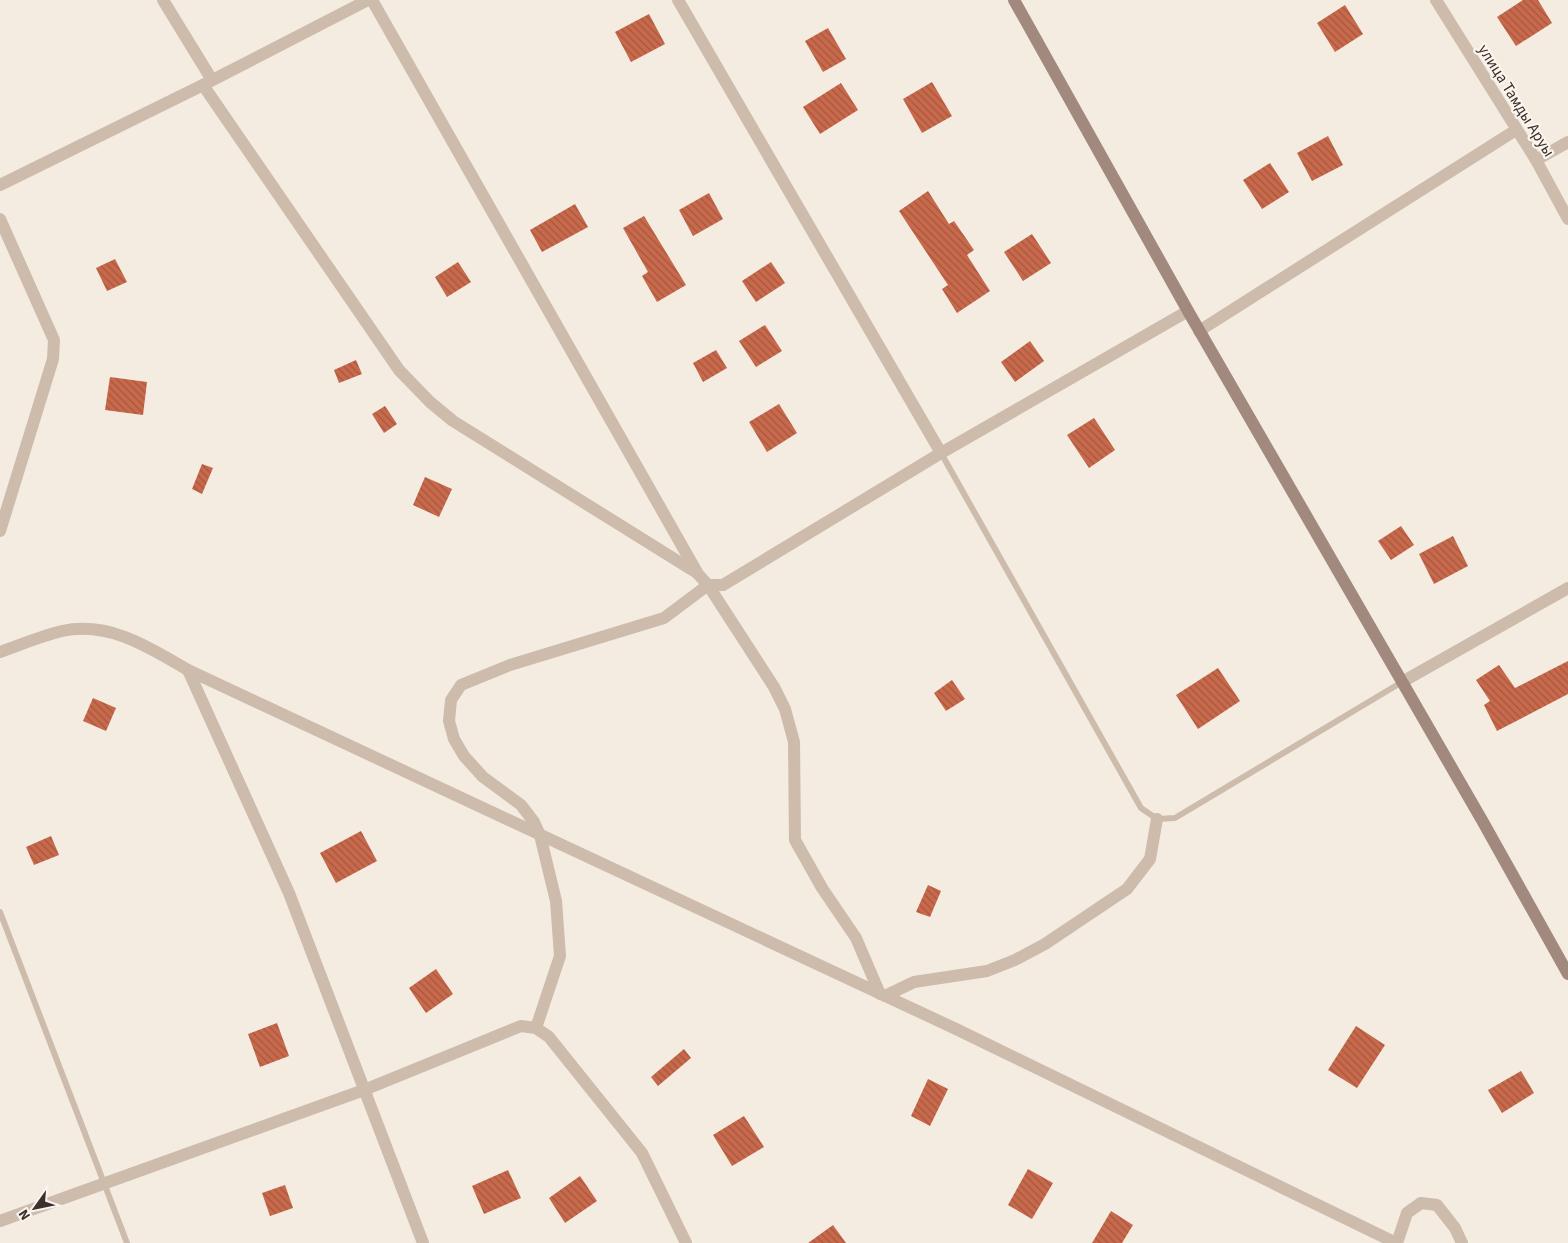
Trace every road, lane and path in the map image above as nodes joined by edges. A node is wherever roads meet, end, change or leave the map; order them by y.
1 (164, 0) edge
2 (368, 0) edge
3 (372, 0) edge
4 (678, 0) edge
5 (1014, 0) edge
6 (1436, 0) edge
7 (208, 83) junction
8 (1516, 130) junction
9 (1568, 142) edge
10 (1536, 160) junction
11 (0, 185) edge
12 (0, 219) edge
13 (1568, 219) edge
14 (1188, 311) junction
15 (1199, 331) junction
16 (941, 454) junction
17 (0, 531) edge
18 (698, 574) junction
19 (708, 585) junction
20 (1568, 588) edge
21 (0, 652) edge
22 (188, 670) junction
23 (1402, 682) junction
24 (1157, 819) junction
25 (540, 835) junction
26 (0, 912) edge
27 (1568, 974) edge
28 (882, 995) junction
29 (536, 1028) junction
30 (364, 1090) junction
31 (105, 1185) junction
32 (0, 1221) edge
33 (127, 1243) edge
34 (423, 1243) edge
35 (686, 1243) edge
36 (1397, 1243) edge
37 (1462, 1243) edge

1 - 7 street
2 - 7 street
3 - 18 street
4 - 16 street
5 - 14 street
6 - 8 street, улица Тамды Аруы
7 - 11 street
7 - 18 street
8 - 10 street, улица Тамды Аруы
8 - 15 street
9 - 10 street
10 - 13 street, улица Тамды Аруы
12 - 17 street
14 - 15 street
14 - 16 street
15 - 23 street
16 - 19 street
16 - 24 lane
18 - 19 street
19 - 25 street
19 - 28 street
20 - 23 street
21 - 22 street
22 - 25 street
22 - 30 street
23 - 24 lane
23 - 27 street
24 - 28 street
25 - 28 street
25 - 29 street
26 - 31 lane
28 - 36 street
29 - 30 street
29 - 35 street
30 - 31 street
30 - 34 street
31 - 32 street
31 - 33 lane
36 - 37 street

